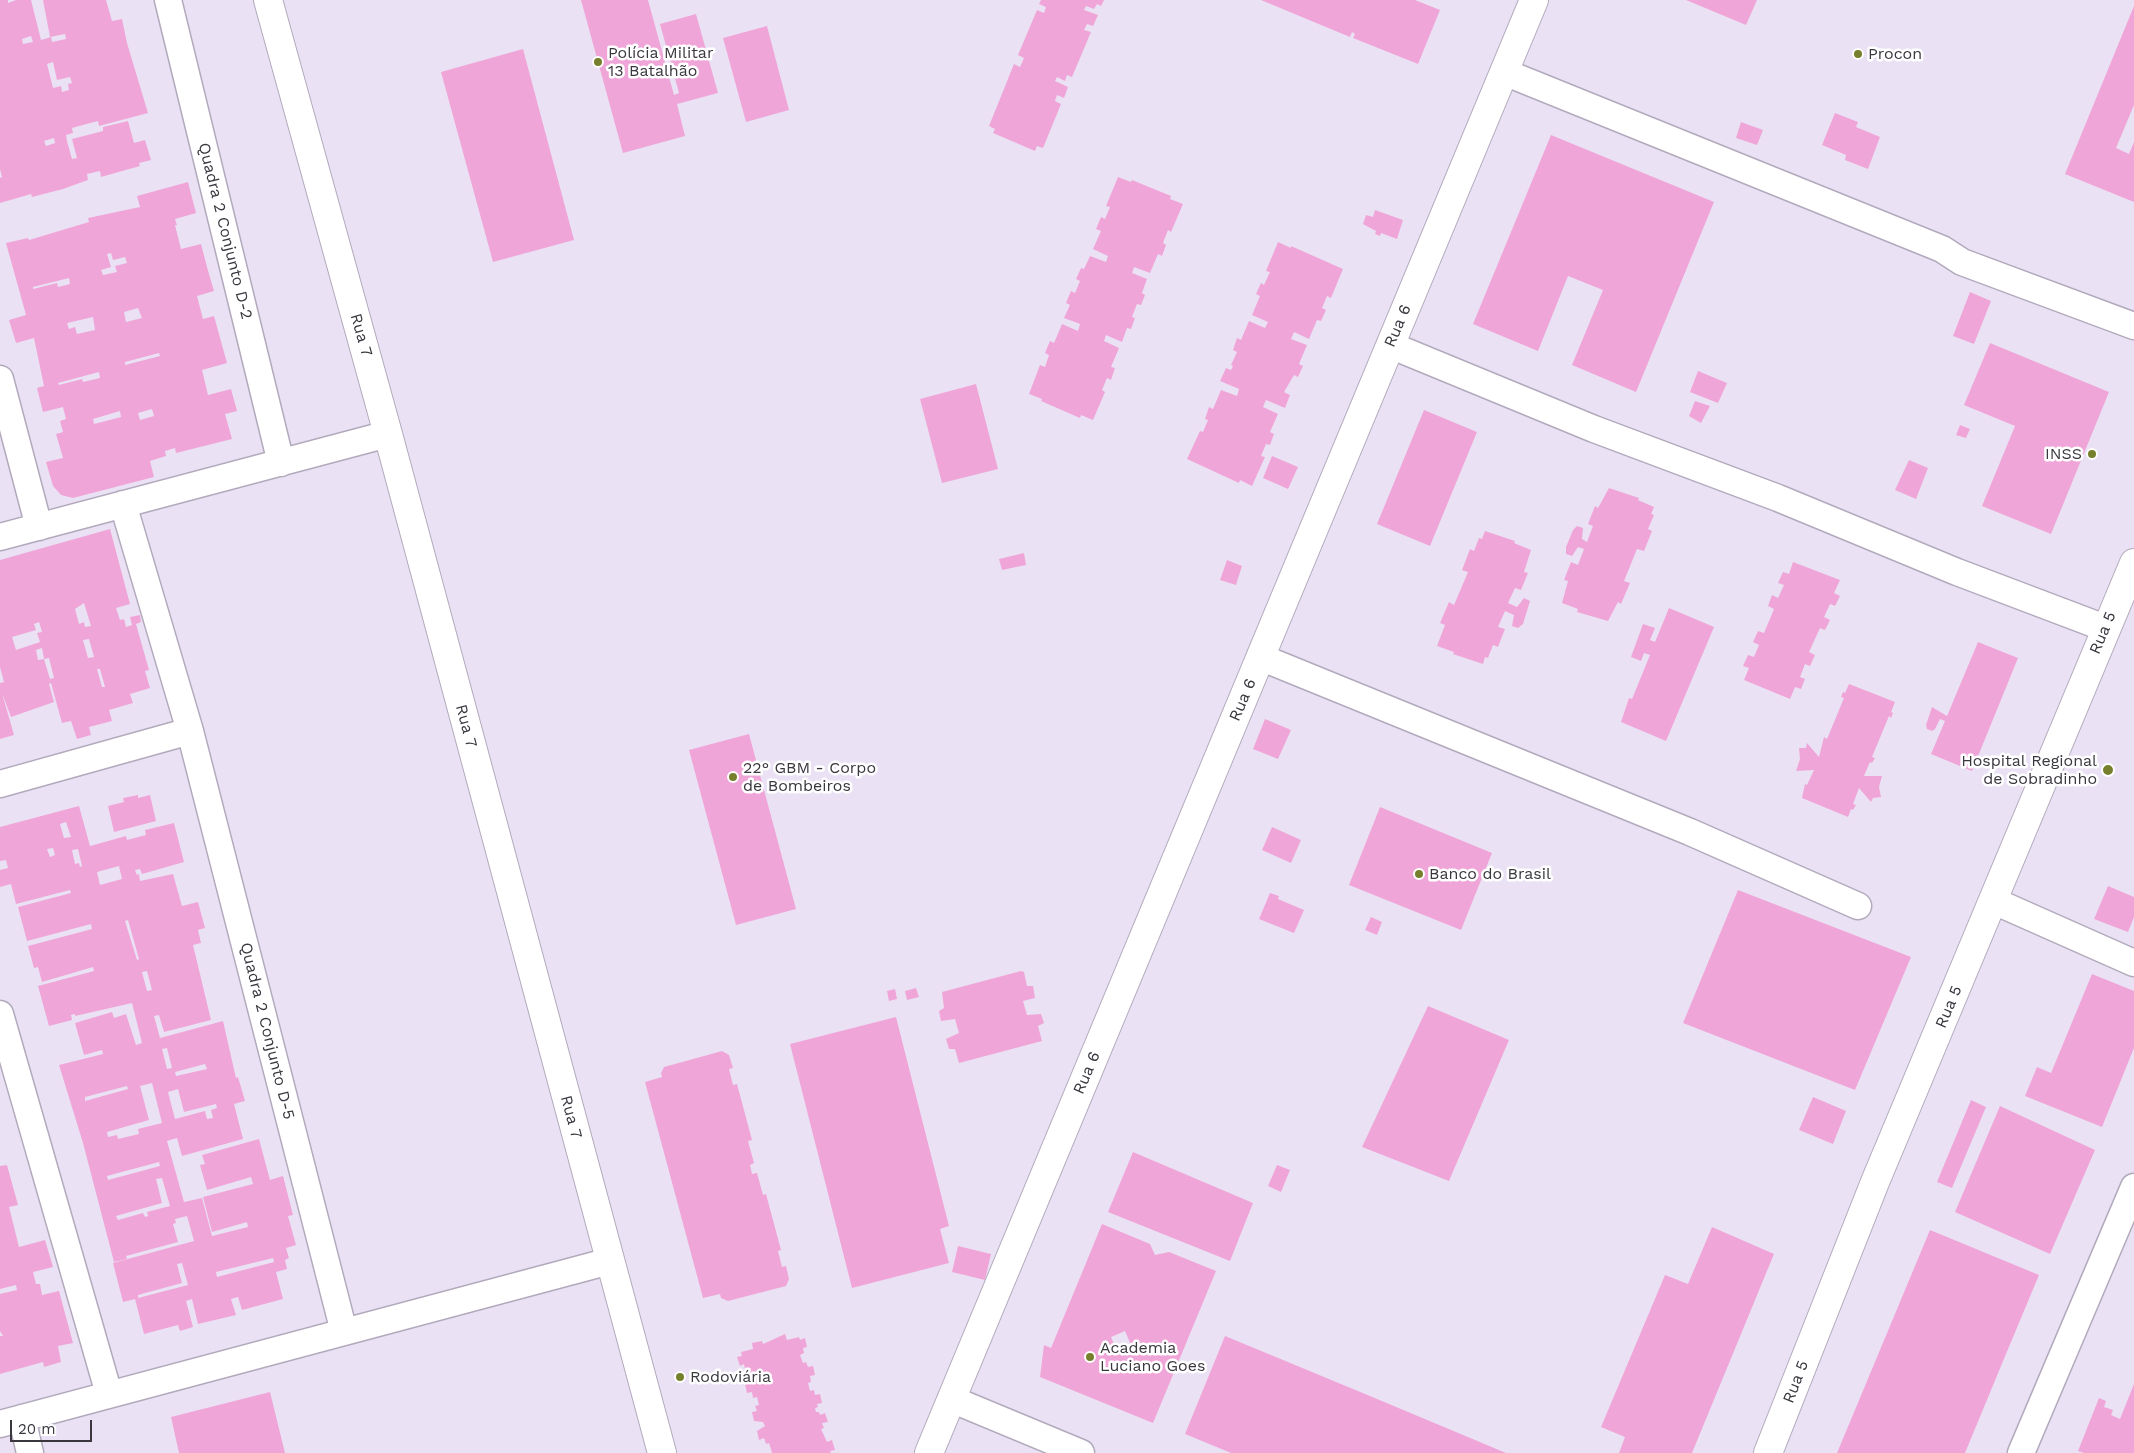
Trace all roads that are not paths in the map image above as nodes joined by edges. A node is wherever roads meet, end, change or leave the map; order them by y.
1 (168, 0) edge
2 (268, 0) edge
3 (1534, 0) edge
4 (1504, 72) junction
5 (2134, 326) edge
6 (1390, 345) junction
7 (0, 379) edge
8 (388, 434) junction
9 (282, 463) junction
10 (123, 504) junction
11 (39, 527) junction
12 (0, 537) edge
13 (2134, 563) edge
14 (2105, 628) junction
15 (1260, 657) junction
16 (190, 731) junction
17 (0, 784) edge
18 (1994, 900) junction
19 (1858, 906) dead end
20 (2134, 963) edge
21 (0, 1014) edge
22 (2134, 1187) edge
23 (610, 1261) junction
24 (344, 1332) junction
25 (109, 1394) junction
26 (951, 1399) junction
27 (11, 1421) edge
28 (2025, 1452) edge
29 (30, 1453) edge
30 (662, 1453) edge
31 (929, 1453) edge
32 (1081, 1453) edge
33 (1768, 1453) edge

1 - 9 street, Quadra 2 Conjunto D-2
2 - 8 street, Rua 7
3 - 4 street, Rua 6
4 - 5 street
4 - 6 street, Rua 6
6 - 14 street
6 - 15 street, Rua 6
7 - 11 street
8 - 9 street
8 - 23 street, Rua 7
9 - 10 street
10 - 11 street
10 - 16 street, Quadra 2 Conjunto D-5
11 - 12 street
13 - 14 street, Rua 5
14 - 18 street, Rua 5
15 - 19 street
15 - 26 street, Rua 6
16 - 17 street
16 - 24 street, Quadra 2 Conjunto D-5
18 - 20 street
18 - 33 street, Rua 5
21 - 25 street
22 - 28 street
23 - 24 street
23 - 30 street, Rua 7
24 - 25 street
25 - 27 street
26 - 31 street, Rua 6
26 - 32 street
27 - 29 street

